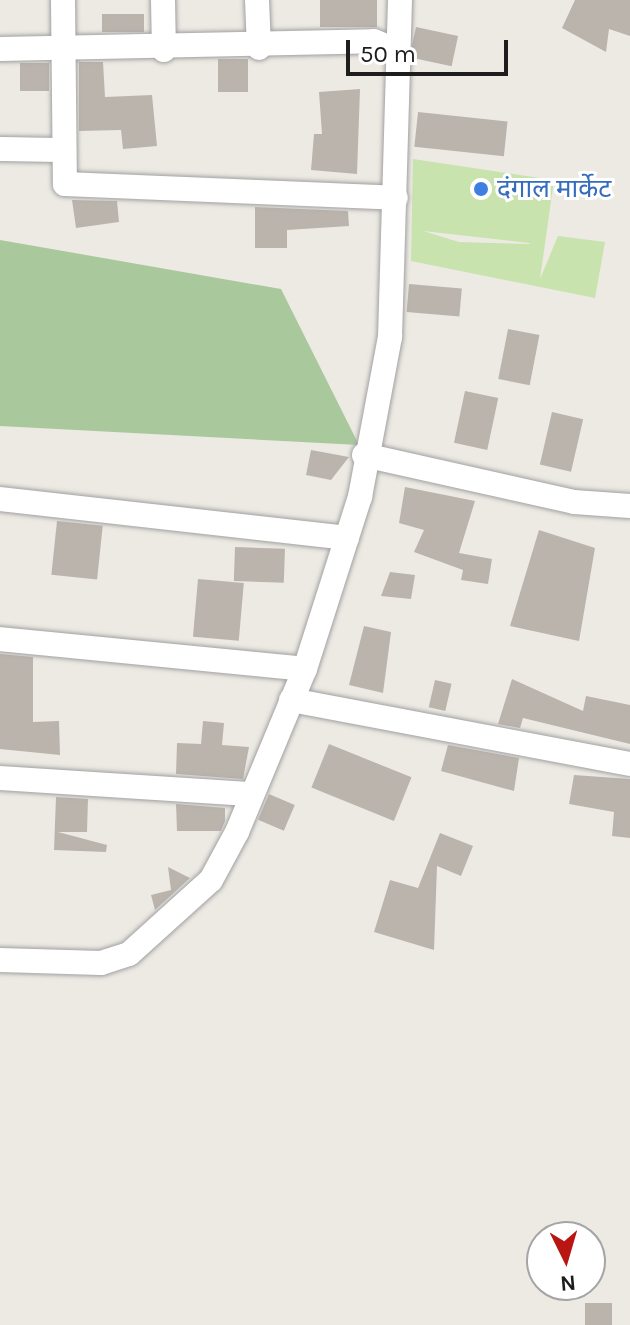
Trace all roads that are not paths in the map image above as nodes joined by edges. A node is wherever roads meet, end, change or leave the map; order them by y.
1 (63, 0) edge
2 (163, 0) edge
3 (257, 0) edge
4 (400, 0) edge
5 (63, 48) junction
6 (259, 48) junction
7 (0, 49) edge
8 (164, 50) junction
9 (395, 50) junction
10 (0, 149) edge
11 (61, 150) junction
12 (396, 198) junction
13 (364, 455) junction
14 (0, 499) edge
15 (630, 506) edge
16 (347, 538) junction
17 (0, 639) edge
18 (305, 669) junction
19 (291, 700) junction
20 (630, 764) edge
21 (0, 778) edge
22 (248, 794) junction
23 (0, 960) edge

1 - 5 street
2 - 8 street
3 - 6 street
4 - 9 street
5 - 7 street
5 - 8 street
5 - 11 street
6 - 8 street
6 - 9 street
9 - 12 street
10 - 11 street
11 - 12 street
12 - 13 street
13 - 15 street
13 - 16 street
14 - 16 street
16 - 18 street
17 - 18 street
18 - 19 street
19 - 20 street
19 - 22 street
21 - 22 street
22 - 23 street

